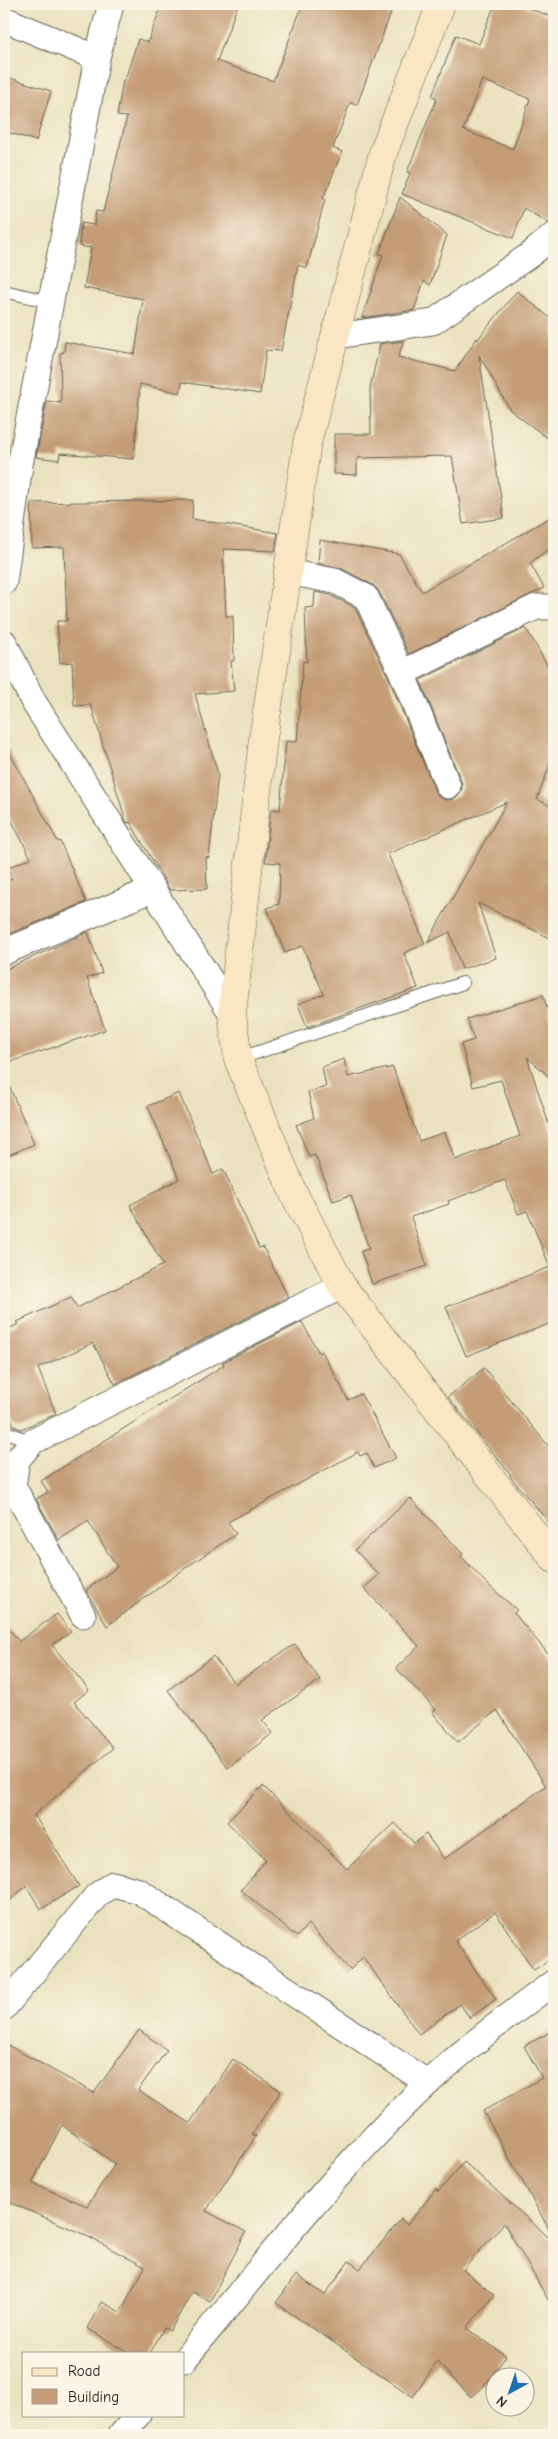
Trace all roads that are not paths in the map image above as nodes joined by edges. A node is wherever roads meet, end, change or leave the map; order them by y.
1 (111, 4) edge
2 (441, 4) edge
3 (4, 19) edge
4 (96, 58) junction
5 (554, 235) edge
6 (4, 291) edge
7 (51, 302) junction
8 (336, 336) junction
9 (287, 572) junction
10 (4, 582) edge
11 (554, 607) edge
12 (4, 642) edge
13 (402, 673) junction
14 (448, 786) dead end
15 (153, 889) junction
16 (4, 952) edge
17 (463, 983) dead end
18 (232, 1014) junction
19 (238, 1059) junction
20 (342, 1286) junction
21 (4, 1431) edge
22 (32, 1442) junction
23 (554, 1558) edge
24 (83, 1616) dead end
25 (554, 1982) edge
26 (4, 2008) edge
27 (428, 2083) junction
28 (185, 2359) edge
29 (137, 2416) edge
30 (121, 2435) edge

1 - 4 street
2 - 8 street
3 - 4 street
4 - 7 street
5 - 8 street
6 - 7 lane
7 - 10 street
8 - 9 street
9 - 13 street
9 - 18 street
11 - 13 street
12 - 15 street
13 - 14 street
15 - 16 street
15 - 18 street
17 - 19 lane
18 - 19 street
19 - 20 street
20 - 22 street
20 - 23 street
21 - 22 lane
22 - 24 street
25 - 27 street
26 - 27 street
27 - 28 street
29 - 30 street

